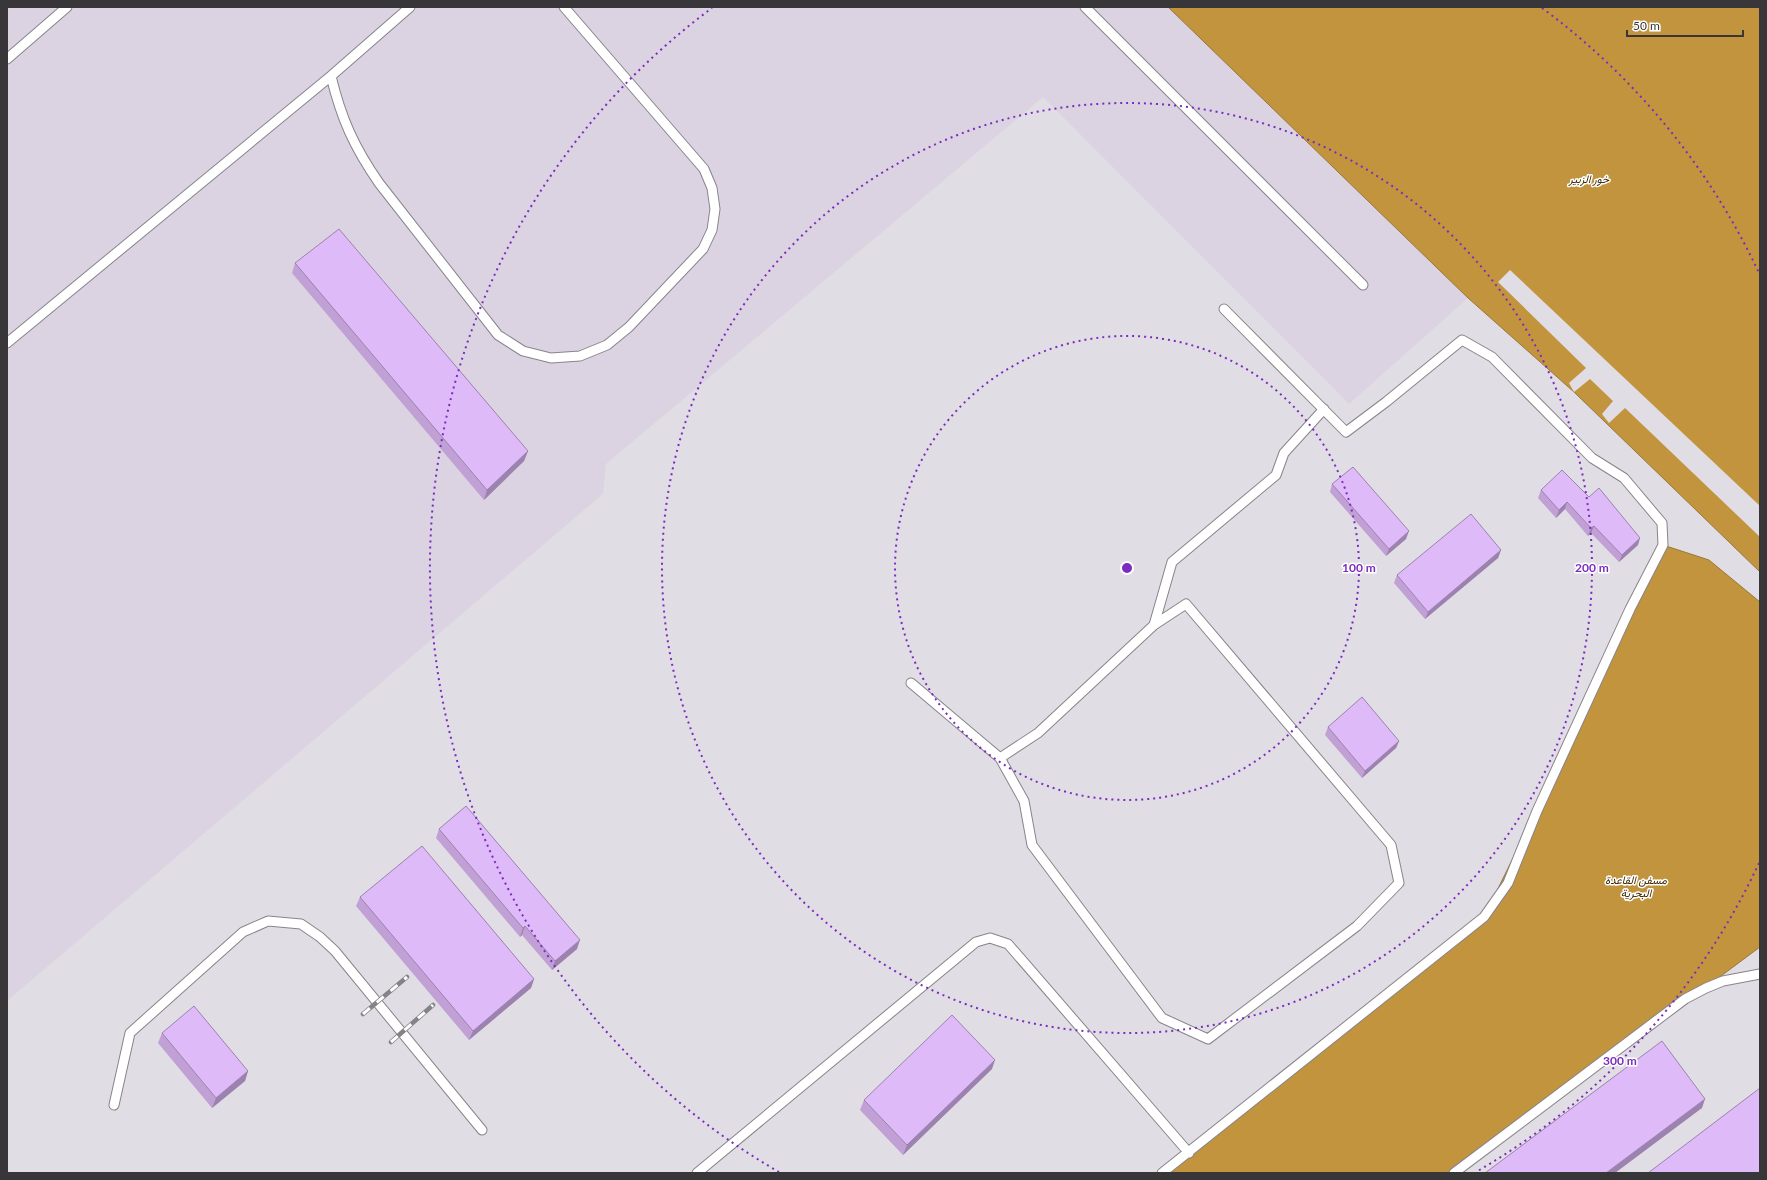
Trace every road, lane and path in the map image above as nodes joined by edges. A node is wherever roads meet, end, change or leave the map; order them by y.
1 (67, 7) edge
2 (410, 7) edge
3 (564, 7) edge
4 (1085, 7) edge
5 (7, 59) edge
6 (331, 76) junction
7 (1363, 285) dead end
8 (1224, 309) dead end
9 (7, 343) edge
10 (1324, 409) junction
11 (1154, 625) junction
12 (911, 683) dead end
13 (1000, 758) junction
14 (1760, 974) edge
15 (114, 1105) dead end
16 (482, 1130) dead end
17 (1189, 1153) junction
18 (697, 1173) edge
19 (1162, 1173) edge
20 (1454, 1173) edge

1 - 5 lane
2 - 6 lane
3 - 6 lane
4 - 7 lane
6 - 9 lane
8 - 10 lane
10 - 11 lane
10 - 17 lane
11 - 13 lane
11 - 13 lane
12 - 13 lane
14 - 20 lane
15 - 16 lane
17 - 18 lane
17 - 19 lane

